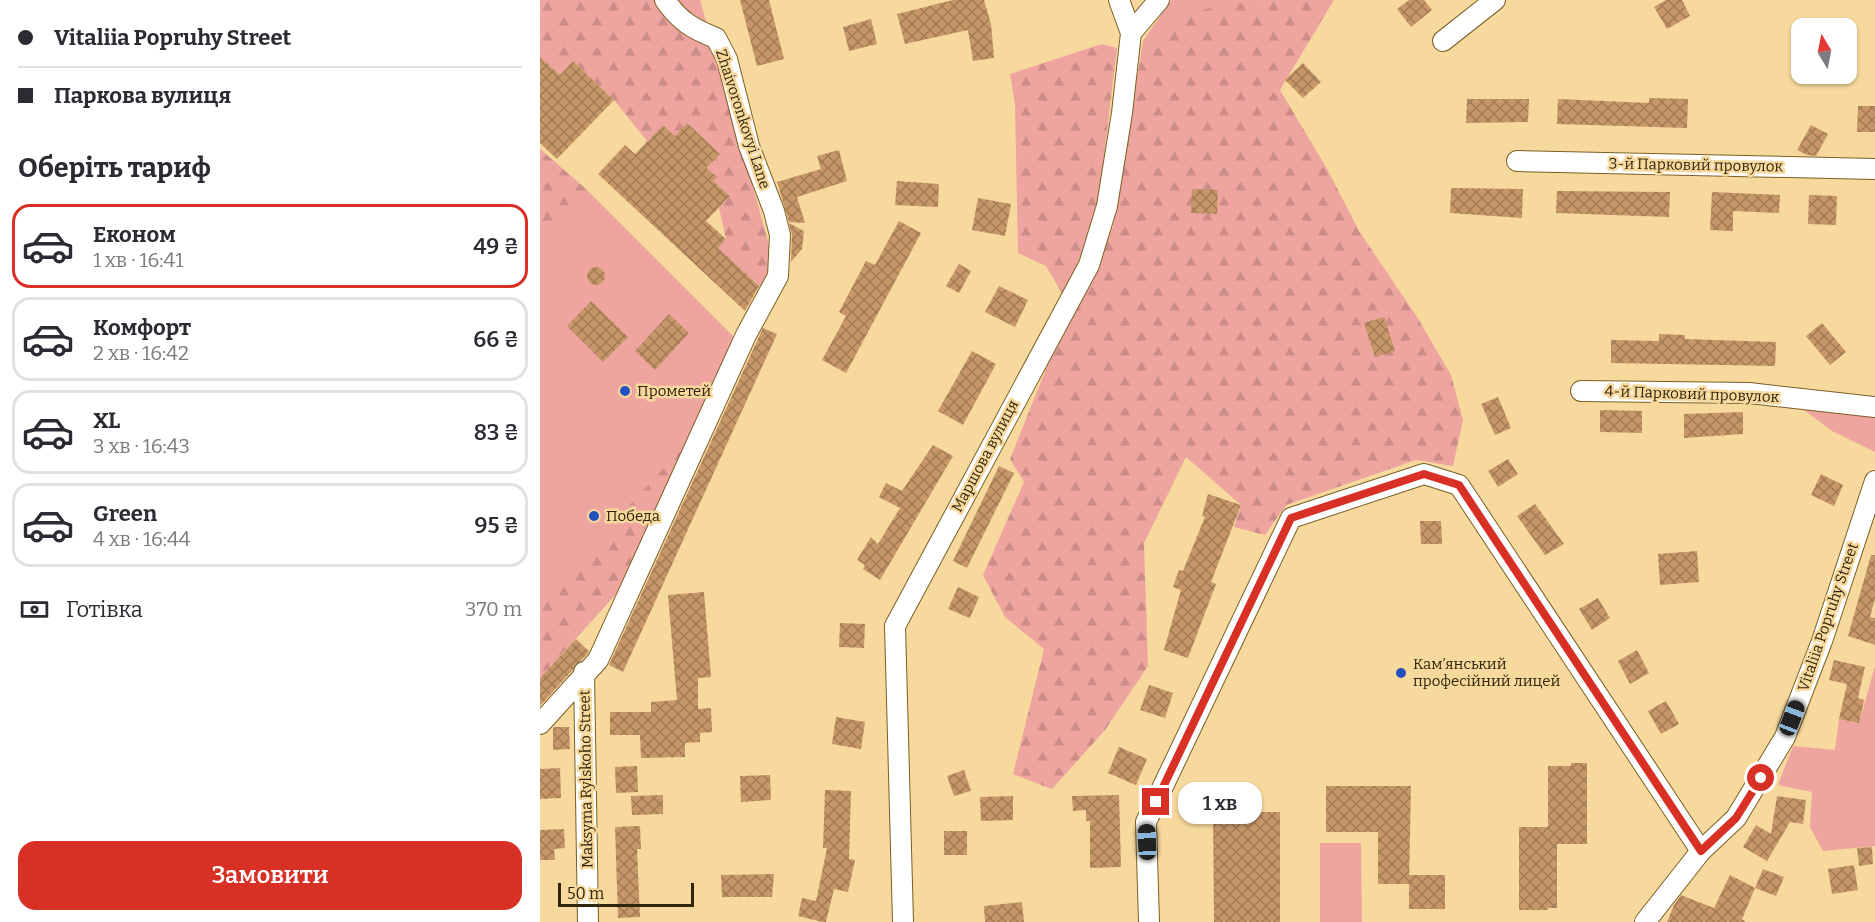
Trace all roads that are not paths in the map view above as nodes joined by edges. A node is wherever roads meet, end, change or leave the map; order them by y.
1 (666, 0) edge
2 (1119, 0) edge
3 (1159, 0) edge
4 (1495, 0) edge
5 (1131, 33) junction
6 (1443, 41) dead end
7 (1517, 161) dead end
8 (1875, 169) edge
9 (1581, 391) dead end
10 (1875, 407) edge
11 (1875, 481) edge
12 (584, 672) junction
13 (540, 724) edge
14 (1701, 851) junction
15 (588, 922) edge
16 (903, 922) edge
17 (1149, 922) edge
18 (1645, 922) edge

1 - 12 street, Zhaivoronkovyi Lane
2 - 5 street, Маршова вулиця
3 - 5 street
4 - 6 street
5 - 16 street, Маршова вулиця
7 - 8 street, 3-й Парковий провулок
9 - 10 street, 4-й Парковий провулок
11 - 14 street, Vitaliia Popruhy Street
12 - 13 street, Zhaivoronkovyi Lane
12 - 15 street, Maksyma Rylskoho Street
14 - 17 street
14 - 18 street, Vitaliia Popruhy Street

